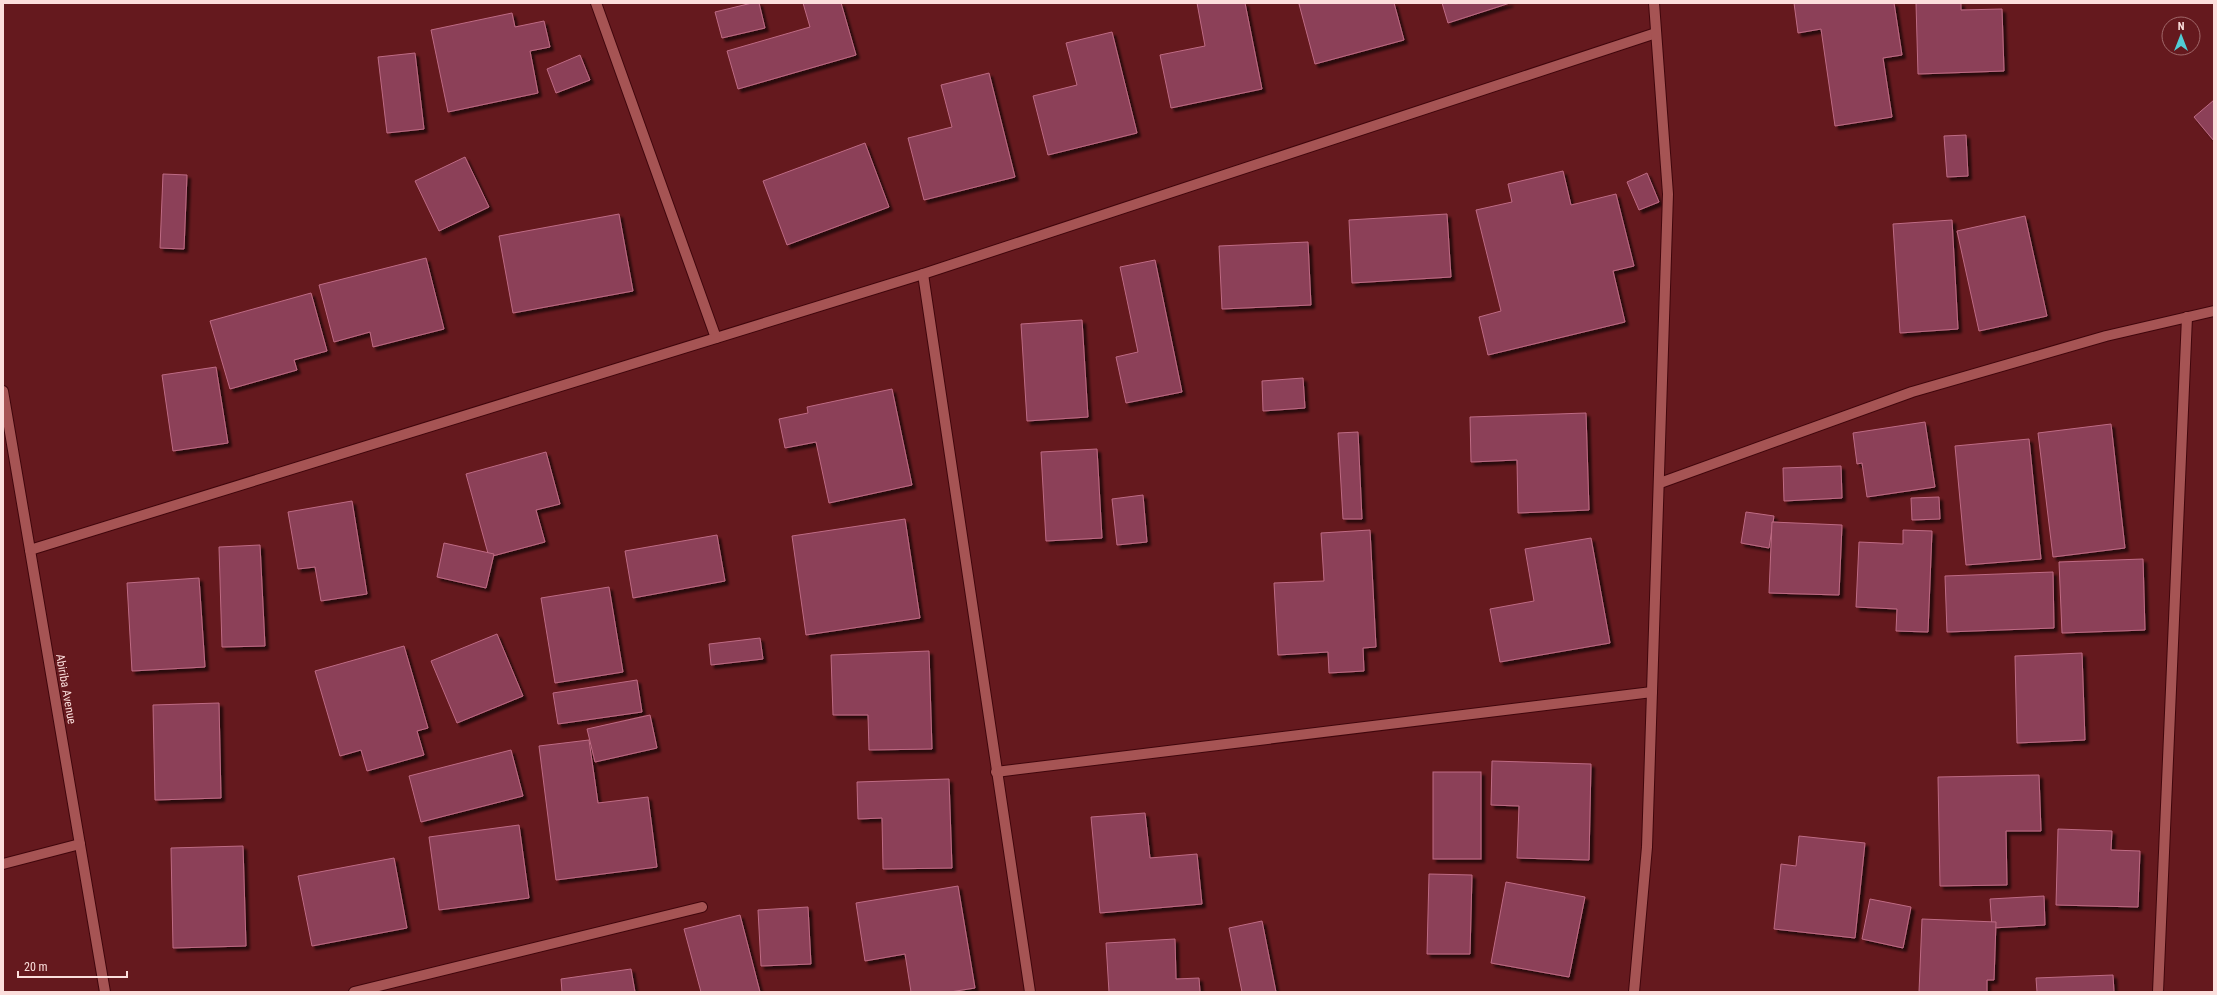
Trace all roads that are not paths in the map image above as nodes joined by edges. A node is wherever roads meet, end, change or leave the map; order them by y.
1 (596, 3) edge
2 (1654, 3) edge
3 (1656, 33) junction
4 (923, 274) junction
5 (2214, 311) edge
6 (2187, 317) junction
7 (716, 338) junction
8 (3, 391) edge
9 (1660, 483) junction
10 (30, 550) junction
11 (1652, 692) junction
12 (996, 772) junction
13 (80, 844) junction
14 (3, 864) edge
15 (702, 907) dead end
16 (105, 992) edge
17 (354, 992) edge
18 (1030, 992) edge
19 (1634, 992) edge
20 (2158, 992) edge
21 (2165, 992) edge

1 - 7 street
2 - 3 street
3 - 4 street
3 - 9 street
4 - 7 street
4 - 12 street
5 - 6 street
6 - 9 street
6 - 20 street
7 - 10 street
8 - 10 street, Abiriba Avenue
9 - 11 street
10 - 13 street, Abiriba Avenue
11 - 12 street
11 - 19 street
12 - 18 street
13 - 14 street
13 - 16 street, Abiriba Avenue
15 - 17 street
20 - 21 street

